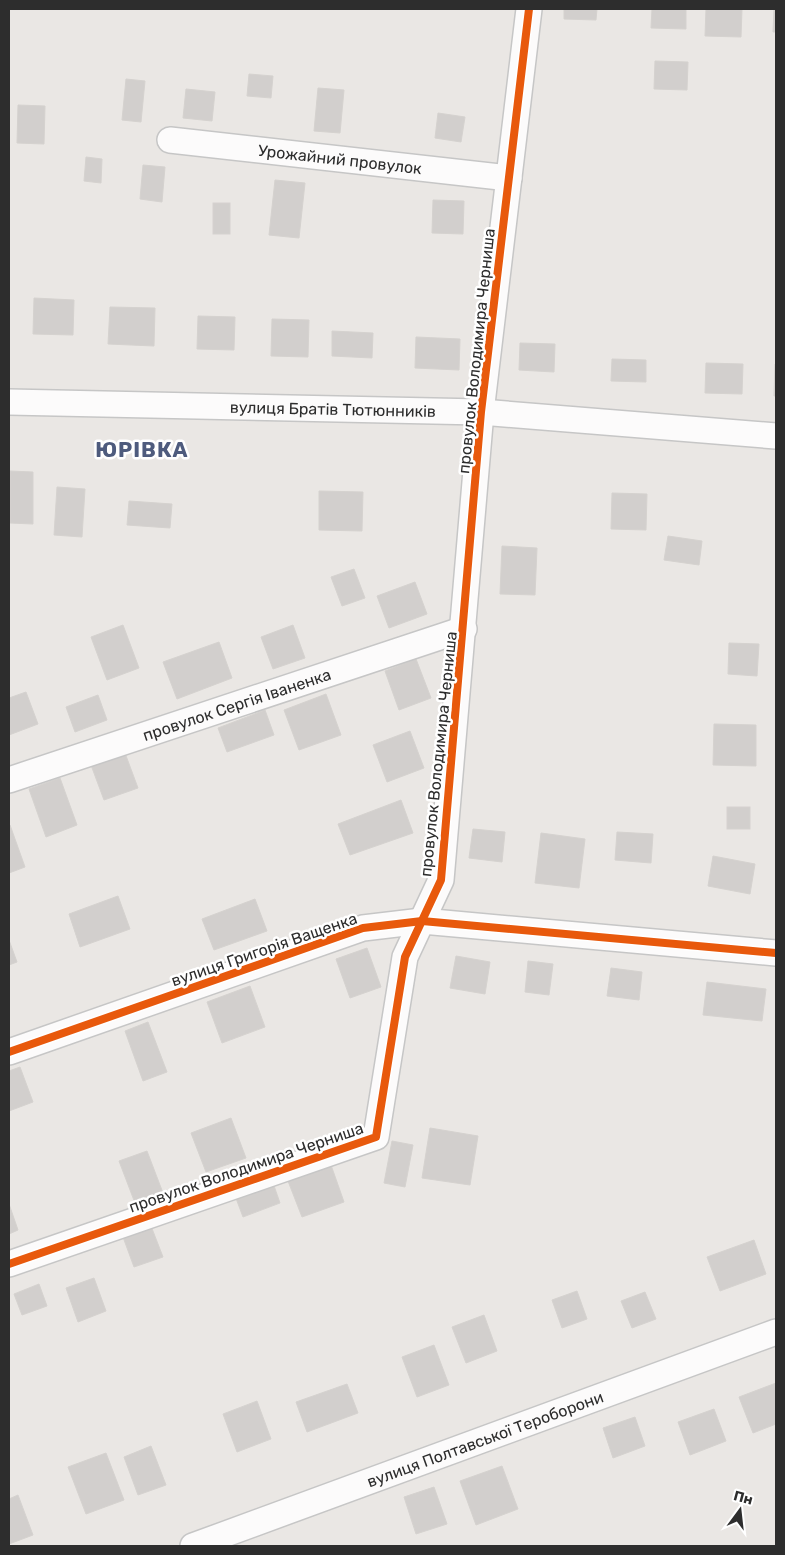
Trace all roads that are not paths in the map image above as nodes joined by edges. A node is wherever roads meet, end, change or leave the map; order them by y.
1 (529, 9) edge
2 (170, 140) dead end
3 (509, 178) junction
4 (9, 402) edge
5 (481, 412) junction
6 (776, 436) edge
7 (464, 629) junction
8 (9, 780) edge
9 (422, 921) junction
10 (776, 953) edge
11 (9, 1052) edge
12 (9, 1264) edge
13 (776, 1332) edge
14 (193, 1546) edge

1 - 3 street, провулок Володимира Черниша
2 - 3 street, Урожайний провулок
3 - 5 street, провулок Володимира Черниша
4 - 5 street, вулиця Братів Тютюнників
5 - 6 street, вулиця Братів Тютюнників
5 - 7 street, провулок Володимира Черниша
7 - 8 street, провулок Сергія Іваненка
7 - 9 street, провулок Володимира Черниша
9 - 10 street, вулиця Григорія Ващенка
9 - 11 street, вулиця Григорія Ващенка
9 - 12 street, провулок Володимира Черниша
13 - 14 street, вулиця Полтавської Тероборони

